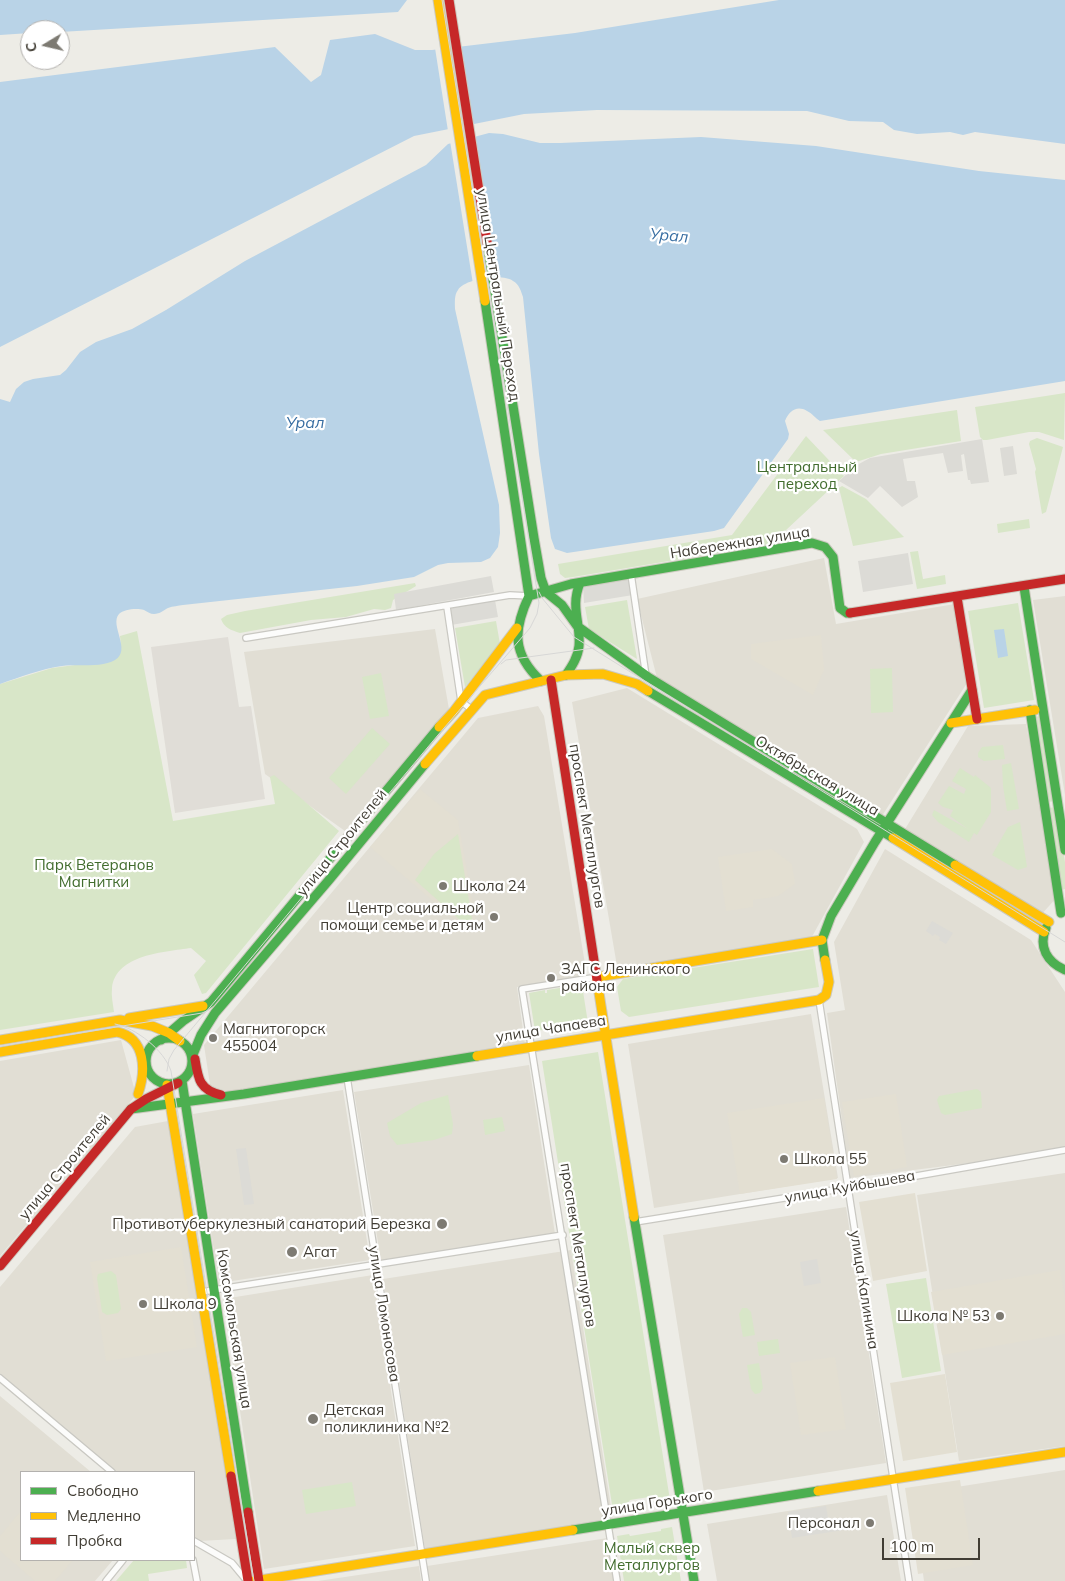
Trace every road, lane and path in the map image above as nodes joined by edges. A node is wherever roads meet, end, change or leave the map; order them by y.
1 (438, 0) edge
2 (449, 0) edge
3 (631, 574) junction
4 (1065, 579) edge
5 (580, 583) junction
6 (1024, 587) junction
7 (546, 592) junction
8 (529, 596) junction
9 (958, 597) junction
10 (447, 606) junction
11 (577, 626) junction
12 (517, 628) junction
13 (246, 638) dead end
14 (566, 675) junction
15 (646, 676) junction
16 (551, 680) junction
17 (541, 681) junction
18 (972, 690) junction
19 (462, 701) junction
20 (1043, 708) junction
21 (472, 710) junction
22 (1030, 710) junction
23 (977, 719) junction
24 (952, 722) junction
25 (884, 827) junction
26 (1065, 850) edge
27 (1063, 913) edge
28 (1050, 922) junction
29 (1044, 932) junction
30 (822, 940) junction
31 (1065, 970) edge
32 (598, 977) junction
33 (819, 1000) junction
34 (208, 1005) junction
35 (120, 1020) junction
36 (169, 1033) junction
37 (606, 1034) junction
38 (0, 1040) edge
39 (161, 1040) junction
40 (180, 1041) junction
41 (196, 1046) junction
42 (532, 1046) junction
43 (0, 1052) edge
44 (192, 1061) junction
45 (145, 1066) junction
46 (347, 1077) junction
47 (180, 1082) junction
48 (199, 1082) junction
49 (167, 1086) junction
50 (223, 1096) junction
51 (185, 1102) junction
52 (170, 1105) junction
53 (131, 1109) junction
54 (1065, 1150) edge
55 (849, 1187) junction
56 (635, 1222) junction
57 (563, 1235) junction
58 (376, 1264) junction
59 (0, 1266) edge
60 (214, 1290) junction
61 (201, 1292) junction
62 (0, 1378) edge
63 (1065, 1452) edge
64 (111, 1471) edge
65 (894, 1479) junction
66 (683, 1512) junction
67 (609, 1524) junction
68 (195, 1542) edge
69 (422, 1554) junction
70 (122, 1561) edge
71 (193, 1561) edge
72 (106, 1581) edge
73 (197, 1581) edge
74 (248, 1581) edge
75 (257, 1581) edge
76 (426, 1581) edge
77 (618, 1581) edge
78 (694, 1581) edge
79 (909, 1581) edge

1 - 8 main road, улица Центральный Переход
2 - 7 main road, улица Центральный Переход
3 - 5 main road, Набережная улица
3 - 9 main road, Набережная улица
3 - 15 street
4 - 6 main road, Набережная улица
5 - 7 main road, Набережная улица
5 - 11 main road
6 - 9 main road, Набережная улица
6 - 20 main road
7 - 8 main road
7 - 11 main road
8 - 10 street
8 - 12 main road
9 - 18 main road
10 - 13 street
10 - 19 street
11 - 14 main road
11 - 15 main road, Октябрьская улица
12 - 17 main road
12 - 19 main road, улица Строителей
14 - 16 main road
14 - 25 main road, Октябрьская улица
15 - 25 main road, Октябрьская улица
16 - 17 main road
16 - 32 main road, проспект Металлургов
17 - 21 main road, улица Строителей
18 - 23 main road
18 - 24 main road
19 - 21 street
19 - 34 main road, улица Строителей
20 - 22 main road
20 - 26 main road
21 - 41 main road, улица Строителей
22 - 23 main road
22 - 27 main road
23 - 24 main road
24 - 25 main road
25 - 28 main road, Октябрьская улица
25 - 29 main road, Октябрьская улица
25 - 30 main road
27 - 28 main road
28 - 29 main road
29 - 31 main road
30 - 32 main road
30 - 33 main road
32 - 37 main road, проспект Металлургов
32 - 42 street, проспект Металлургов
33 - 37 main road, улица Чапаева
33 - 55 street, улица Калинина
34 - 35 main road
34 - 36 main road, улица Строителей
35 - 36 main road
35 - 38 main road
36 - 39 main road, улица Строителей
36 - 40 main road
37 - 42 main road, улица Чапаева
37 - 56 main road, проспект Металлургов
39 - 40 main road
39 - 45 main road
40 - 44 main road
41 - 44 main road, улица Строителей
41 - 48 main road
42 - 46 main road, улица Чапаева
42 - 57 street, проспект Металлургов
43 - 45 main road
44 - 47 main road
44 - 48 main road
45 - 49 main road
45 - 53 main road, улица Строителей
46 - 50 main road, улица Чапаева
46 - 58 street, улица Ломоносова
47 - 49 main road
47 - 51 main road, Комсомольская улица
48 - 50 main road
49 - 52 main road, Комсомольская улица
49 - 53 main road, улица Строителей
50 - 51 main road, улица Чапаева
51 - 52 main road, улица Чапаева
51 - 60 main road, Комсомольская улица
52 - 53 main road, улица Чапаева
52 - 61 main road, Комсомольская улица
53 - 59 main road, улица Строителей
54 - 55 street, улица Куйбышева
55 - 56 street, улица Куйбышева
55 - 65 street, улица Калинина
56 - 66 main road, проспект Металлургов
57 - 58 street
57 - 67 street, проспект Металлургов
58 - 60 street
58 - 69 street, улица Ломоносова
60 - 61 street
60 - 75 main road, Комсомольская улица
61 - 74 main road, Комсомольская улица
62 - 64 street
63 - 65 main road, улица Горького
65 - 66 main road, улица Горького
65 - 79 street, улица Калинина
66 - 67 main road, улица Горького
66 - 78 main road, проспект Металлургов
67 - 69 main road, улица Горького
67 - 77 street, проспект Металлургов
68 - 74 street
69 - 75 main road, улица Горького
69 - 76 street, улица Ломоносова
70 - 72 street
71 - 73 street

